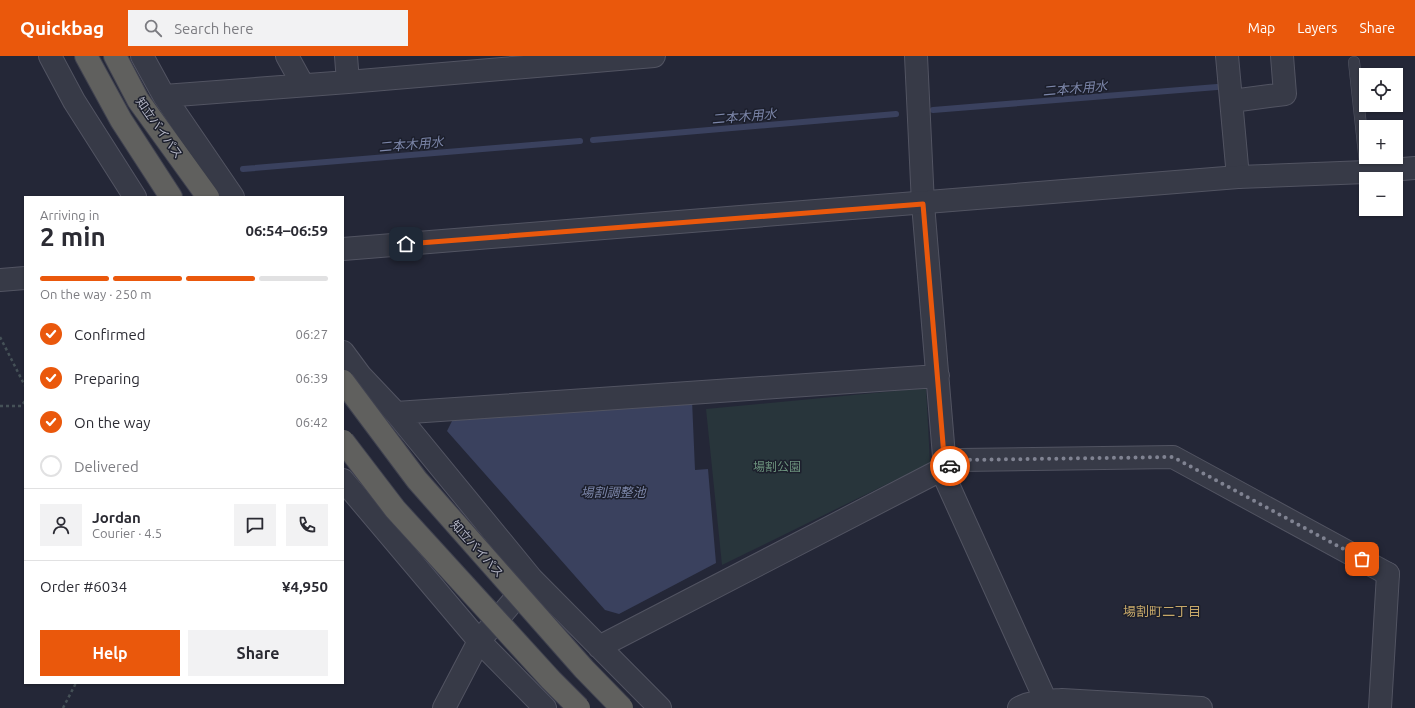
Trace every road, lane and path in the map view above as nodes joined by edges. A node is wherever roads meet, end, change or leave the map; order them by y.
1 (50, 56) edge
2 (86, 56) edge
3 (115, 56) edge
4 (142, 56) edge
5 (287, 56) edge
6 (346, 56) edge
7 (654, 56) edge
8 (916, 56) edge
9 (1227, 56) edge
10 (1282, 56) edge
11 (1354, 62) dead end
12 (348, 82) junction
13 (303, 85) junction
14 (164, 96) junction
15 (1232, 101) junction
16 (1415, 168) edge
17 (1359, 172) edge
18 (1366, 172) joint
19 (1238, 178) junction
20 (134, 196) edge
21 (170, 196) edge
22 (207, 196) edge
23 (232, 196) edge
24 (923, 204) junction
25 (344, 249) edge
26 (24, 278) edge
27 (0, 280) edge
28 (0, 337) edge
29 (344, 353) edge
30 (938, 376) junction
31 (344, 382) edge
32 (24, 384) edge
33 (24, 402) edge
34 (0, 406) edge
35 (396, 413) junction
36 (344, 442) edge
37 (945, 468) junction
38 (344, 481) edge
39 (532, 579) junction
40 (479, 641) junction
41 (599, 647) junction
42 (75, 684) edge
43 (1048, 704) edge
44 (63, 708) edge
45 (444, 708) edge
46 (545, 708) edge
47 (579, 708) edge
48 (622, 708) edge
49 (660, 708) edge
50 (1019, 708) edge
51 (1201, 708) edge
52 (1380, 708) edge

1 - 20 street
2 - 21 highway
3 - 22 highway, 知立バイパス
4 - 14 street
5 - 13 street
6 - 12 street
7 - 12 street
8 - 24 street
9 - 15 street
10 - 15 street
11 - 18 lane
12 - 13 street
13 - 14 street
14 - 23 street
15 - 19 street
16 - 18 street
17 - 19 street
19 - 24 street
24 - 25 street
24 - 30 street
26 - 27 street
28 - 32 path
29 - 35 street
30 - 35 street
30 - 37 street
31 - 48 highway, 知立バイパス, bridge
33 - 34 path
35 - 39 street
36 - 47 highway, bridge
37 - 41 street
37 - 43 street
37 - 52 street
38 - 40 street
39 - 40 street
39 - 41 street
40 - 45 street
40 - 46 street
41 - 49 street
42 - 44 path
43 - 50 street
43 - 51 street

